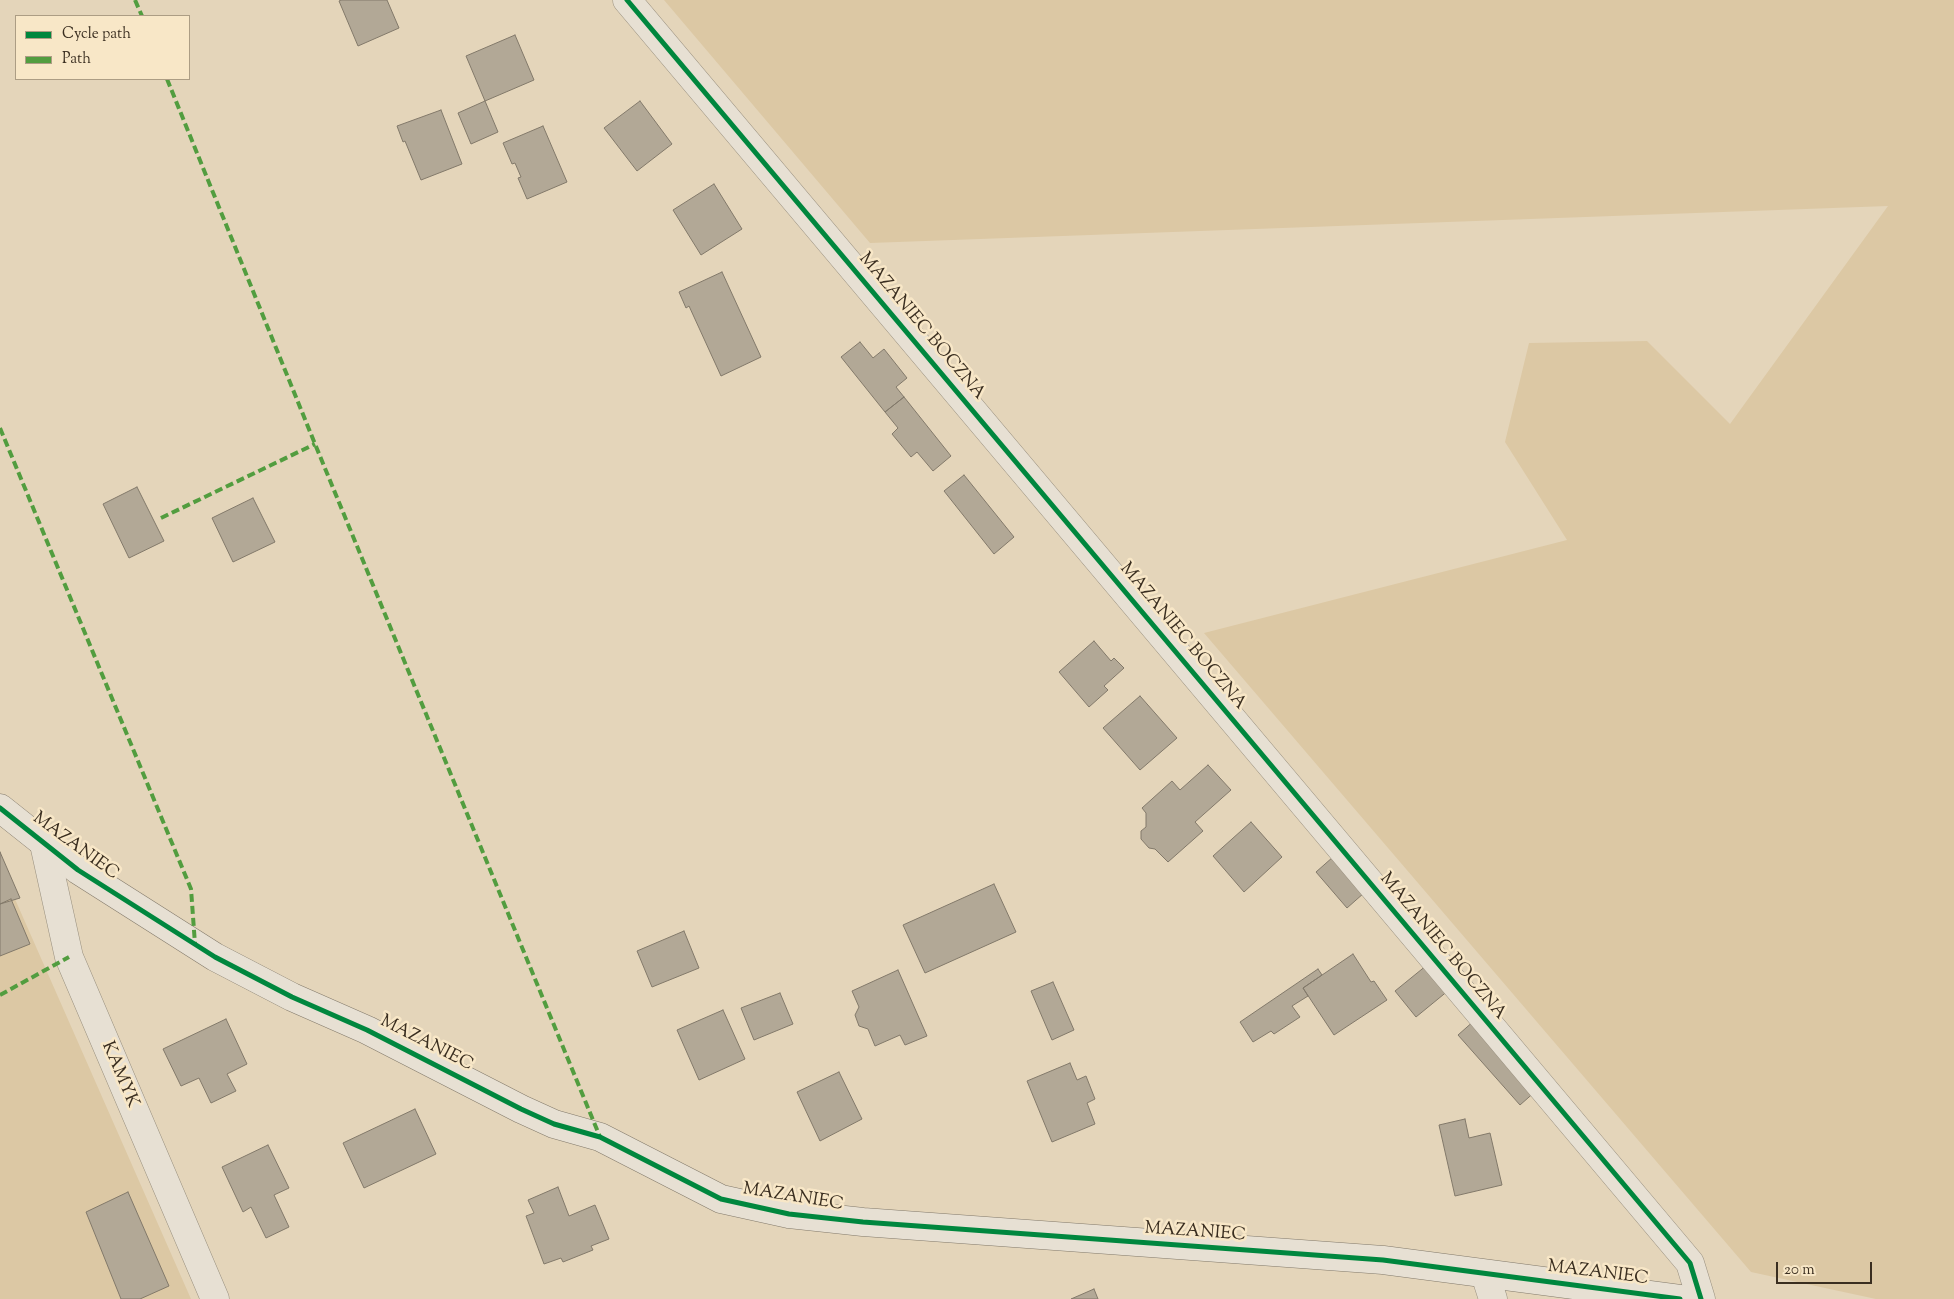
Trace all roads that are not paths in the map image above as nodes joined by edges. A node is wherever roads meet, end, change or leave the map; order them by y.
1 (627, 0) edge
2 (0, 808) edge
3 (44, 844) junction
4 (1489, 1286) edge
5 (215, 1299) edge
6 (1680, 1299) edge
7 (1700, 1299) edge

1 - 7 street, MAZANIEC BOCZNA
2 - 3 street, MAZANIEC
3 - 4 street, MAZANIEC
3 - 5 street, KAMYK
4 - 6 street, MAZANIEC

